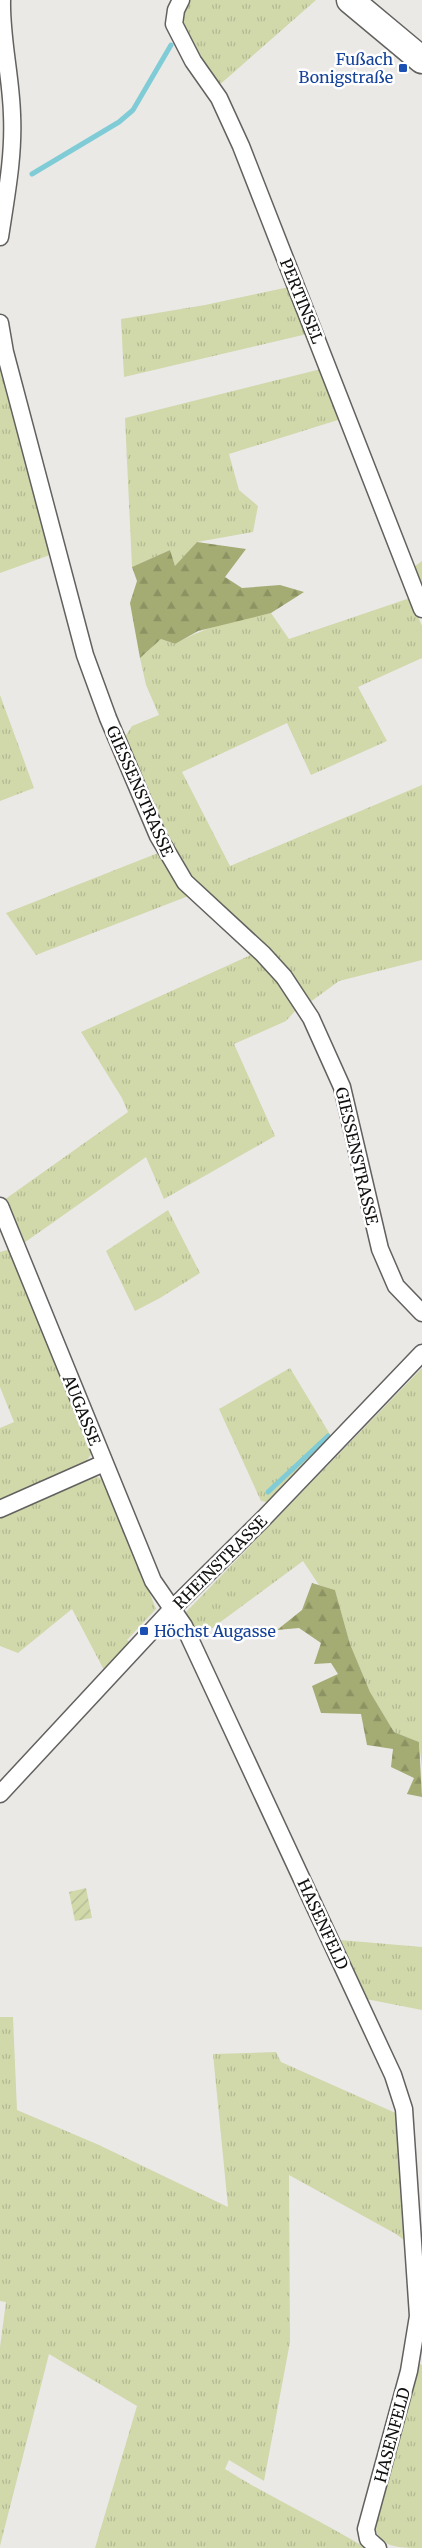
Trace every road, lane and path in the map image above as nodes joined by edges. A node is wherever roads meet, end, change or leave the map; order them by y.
1 (2, 0) edge
2 (181, 0) edge
3 (350, 0) edge
4 (422, 60) edge
5 (0, 237) edge
6 (0, 323) edge
7 (422, 609) edge
8 (0, 1206) edge
9 (422, 1313) edge
10 (422, 1353) edge
11 (104, 1463) junction
12 (0, 1509) edge
13 (171, 1610) junction
14 (0, 1794) edge
15 (419, 2258) edge
16 (378, 2548) edge

1 - 5 street
2 - 7 street, PERTINSEL
3 - 4 main road
6 - 9 street, GIESSENSTRASSE
8 - 11 street, AUGASSE
10 - 13 street, RHEINSTRASSE
11 - 12 street
11 - 13 street, AUGASSE
13 - 14 street, RHEINSTRASSE
13 - 15 street, HASENFELD
15 - 16 street, HASENFELD

